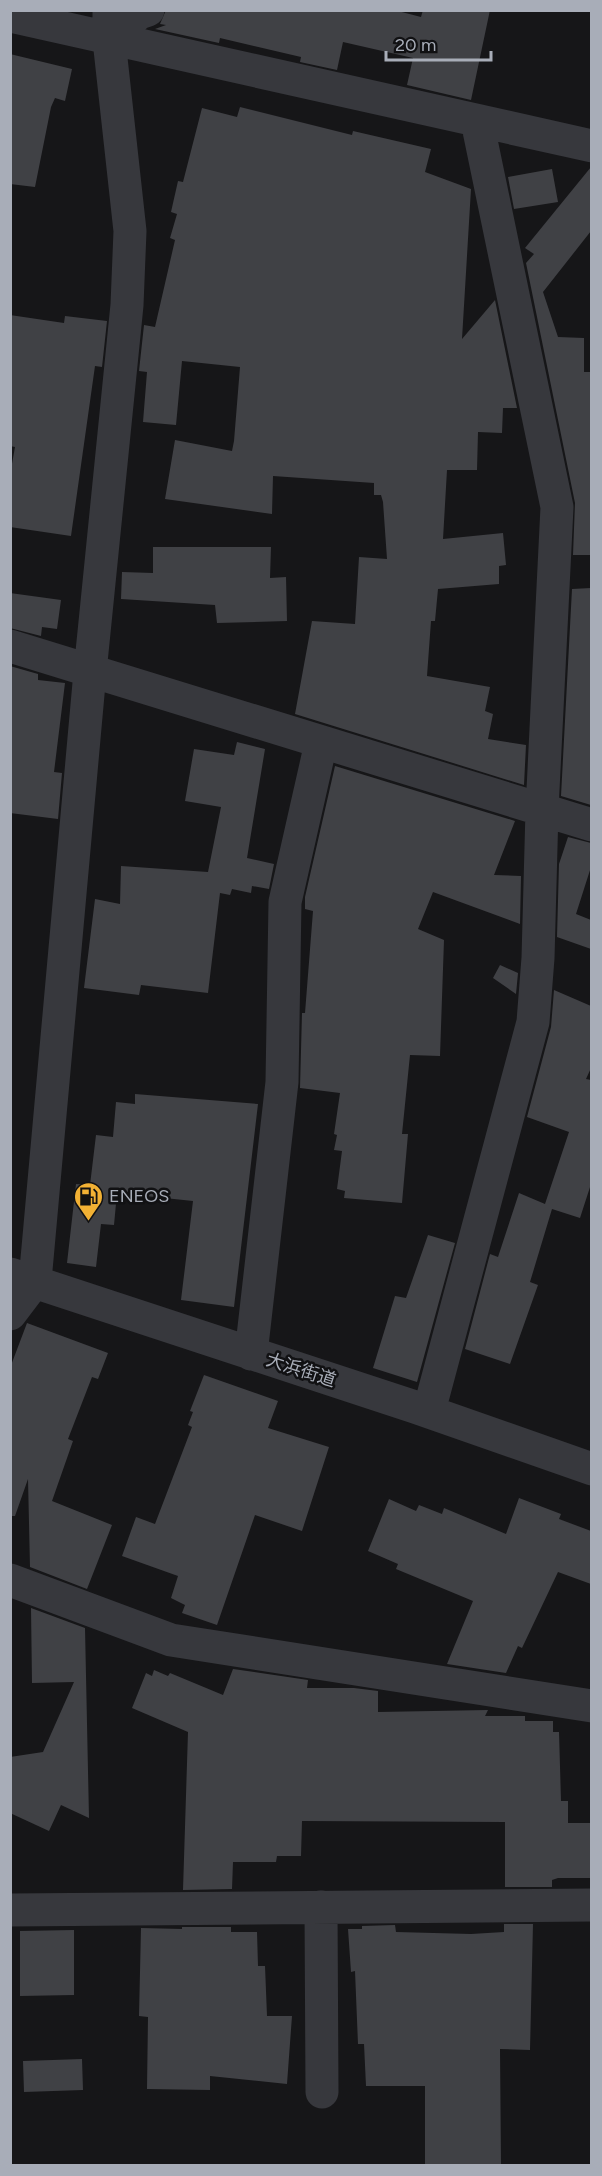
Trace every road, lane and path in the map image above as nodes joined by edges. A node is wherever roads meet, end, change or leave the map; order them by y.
1 (148, 10) edge
2 (10, 16) edge
3 (109, 25) edge
4 (477, 121) junction
5 (588, 148) edge
6 (10, 646) edge
7 (90, 672) junction
8 (321, 743) junction
9 (542, 810) junction
10 (591, 825) edge
11 (23, 1278) edge
12 (10, 1314) edge
13 (250, 1354) junction
14 (429, 1411) junction
15 (591, 1469) edge
16 (10, 1580) edge
17 (591, 1706) edge
18 (591, 1905) edge
19 (321, 1907) junction
20 (10, 1910) edge
21 (322, 2091) dead end

1 - 3 street
2 - 3 street
3 - 4 street
3 - 7 street
4 - 5 street
4 - 9 street
6 - 7 street
7 - 8 street
7 - 11 street
8 - 9 street
8 - 13 street
9 - 10 street
9 - 14 street
11 - 12 street
11 - 13 street, 大浜街道
13 - 14 street, 大浜街道
14 - 15 street, 大浜街道
16 - 17 street
18 - 19 street
19 - 20 street
19 - 21 street

